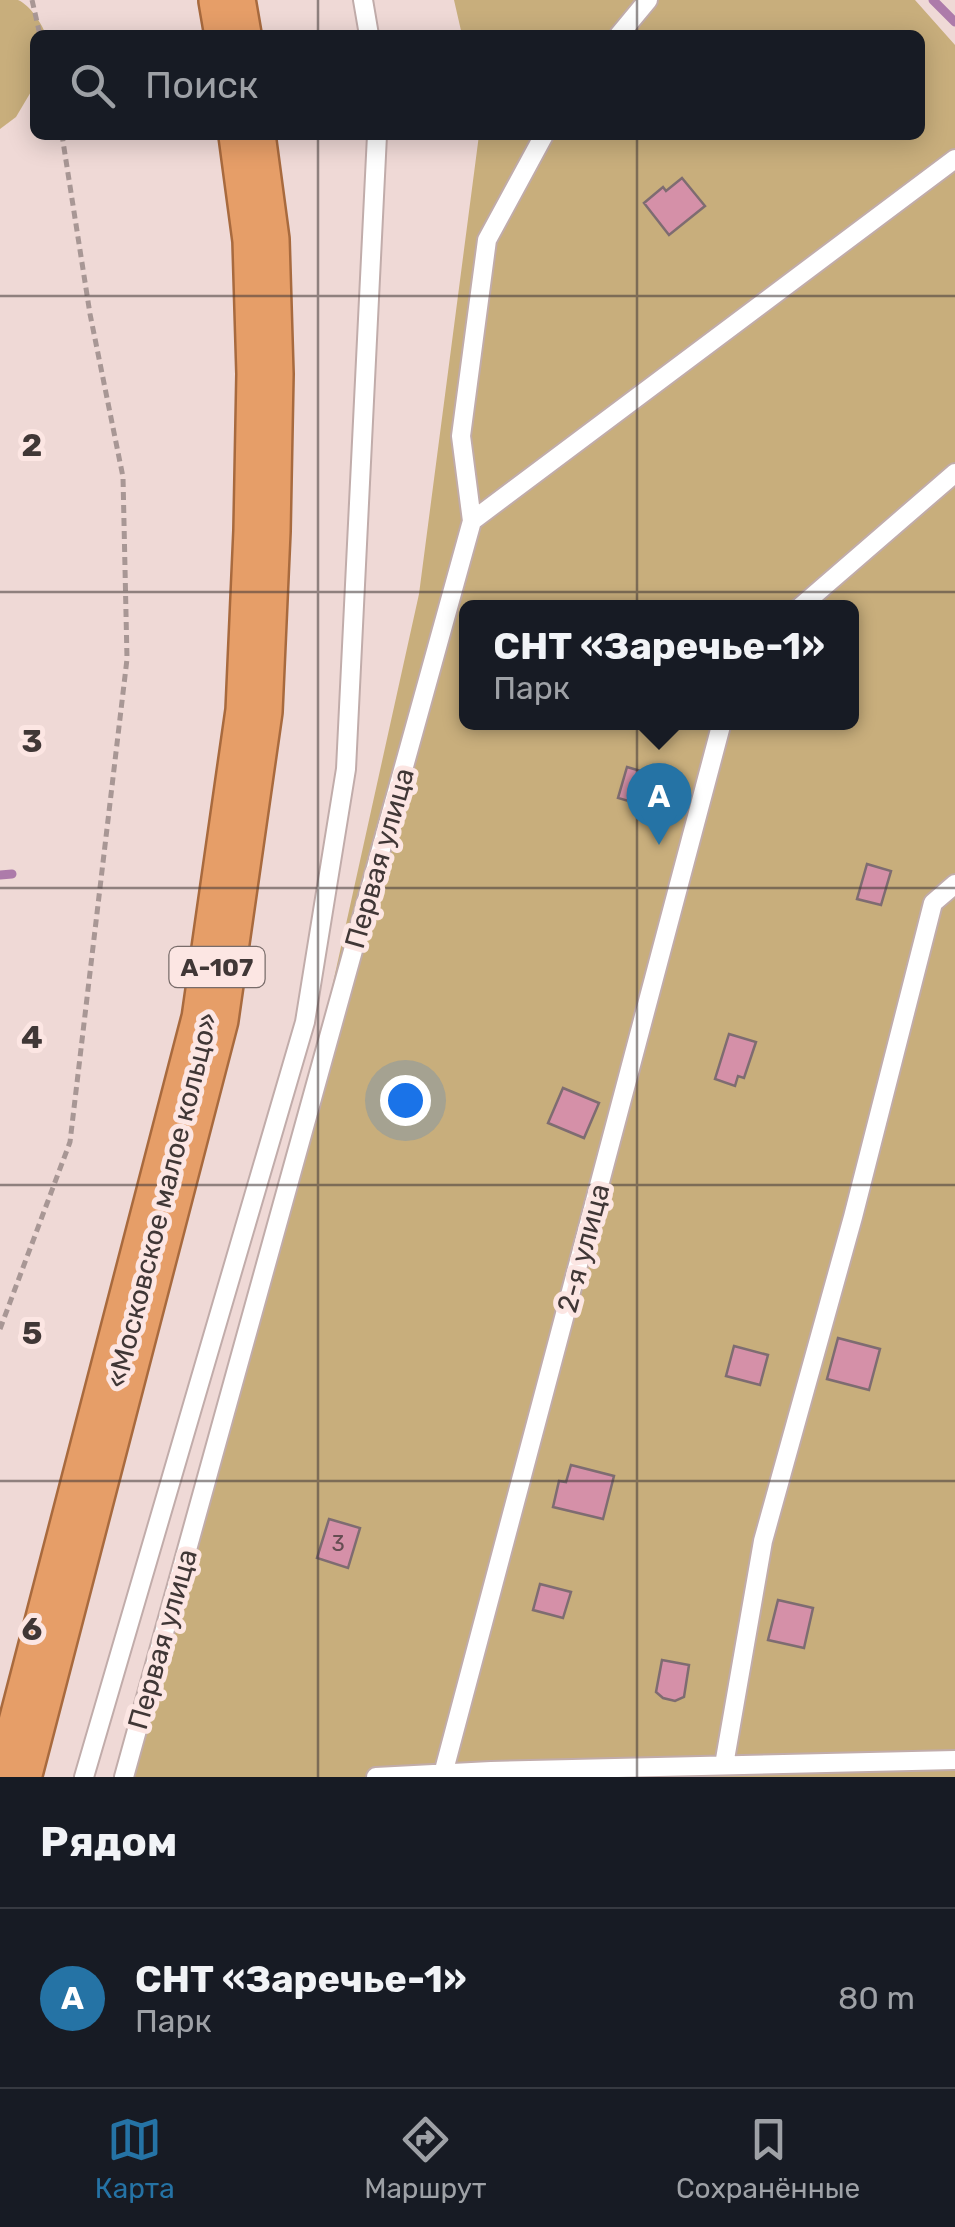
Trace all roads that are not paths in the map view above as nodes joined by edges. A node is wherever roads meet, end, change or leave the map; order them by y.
1 (228, 0) edge
2 (363, 0) edge
3 (648, 0) edge
4 (231, 30) edge
5 (368, 30) edge
6 (623, 30) edge
7 (248, 140) edge
8 (378, 140) edge
9 (541, 140) edge
10 (955, 159) edge
11 (955, 472) edge
12 (472, 521) junction
13 (808, 600) edge
14 (720, 730) edge
15 (955, 884) edge
16 (955, 1760) edge
17 (724, 1766) junction
18 (871, 1770) edge
19 (443, 1774) junction
20 (13, 1777) edge
21 (84, 1777) edge
22 (124, 1777) edge
23 (376, 1777) edge

1 - 4 highway
2 - 5 lane
3 - 6 lane
7 - 20 highway, «Московское малое кольцо» / А-107
8 - 21 lane
9 - 12 lane
10 - 12 lane
11 - 13 lane
12 - 22 lane, Первая улица
14 - 19 lane, 2-я улица
15 - 17 lane
16 - 18 lane
17 - 18 lane
17 - 19 lane
19 - 23 lane

